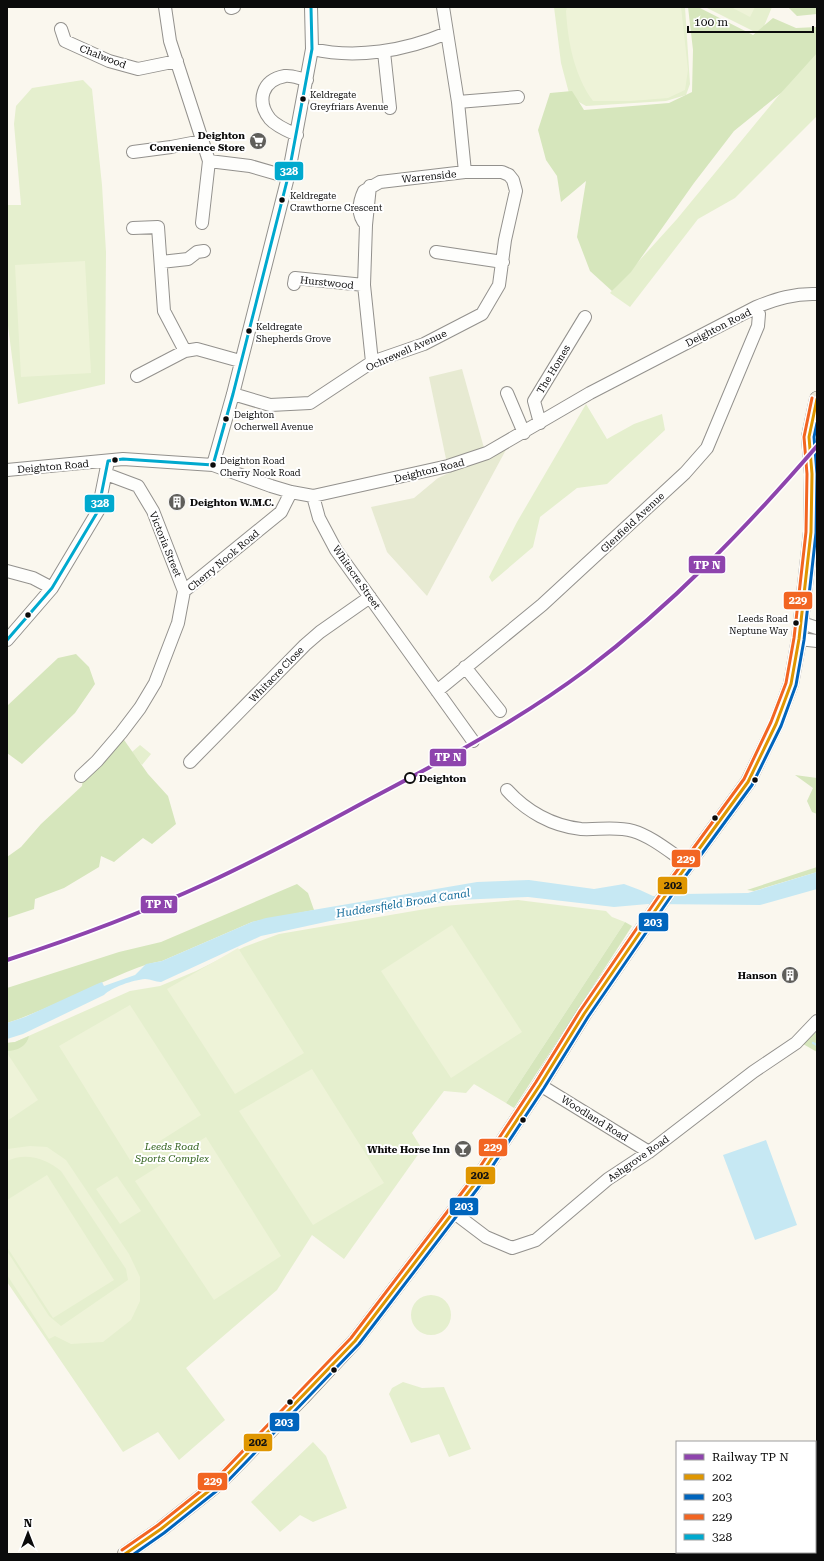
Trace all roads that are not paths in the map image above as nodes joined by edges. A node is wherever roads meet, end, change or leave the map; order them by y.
1 (166, 7) edge
2 (310, 7) edge
3 (443, 7) edge
4 (61, 29) dead end
5 (447, 34) junction
6 (312, 49) junction
7 (384, 52) junction
8 (177, 61) junction
9 (307, 80) junction
10 (518, 97) dead end
11 (458, 102) junction
12 (390, 108) dead end
13 (297, 135) junction
14 (202, 141) junction
15 (134, 152) dead end
16 (209, 161) junction
17 (465, 172) junction
18 (288, 177) junction
19 (202, 223) dead end
20 (133, 228) dead end
21 (204, 251) dead end
22 (436, 252) dead end
23 (161, 262) junction
24 (503, 262) junction
25 (294, 284) dead end
26 (364, 285) junction
27 (817, 294) edge
28 (756, 307) junction
29 (585, 317) dead end
30 (185, 351) junction
31 (240, 361) junction
32 (372, 362) junction
33 (136, 376) dead end
34 (507, 393) dead end
35 (233, 394) junction
36 (817, 399) edge
37 (540, 423) junction
38 (524, 433) junction
39 (108, 461) junction
40 (213, 465) junction
41 (7, 470) edge
42 (106, 474) junction
43 (291, 492) junction
44 (313, 496) junction
45 (7, 571) edge
46 (52, 588) junction
47 (184, 591) junction
48 (370, 597) junction
49 (802, 623) junction
50 (817, 628) edge
51 (799, 639) junction
52 (7, 640) edge
53 (817, 641) edge
54 (465, 667) junction
55 (437, 691) junction
56 (500, 712) dead end
57 (473, 741) dead end
58 (190, 762) dead end
59 (82, 776) dead end
60 (507, 790) dead end
61 (688, 864) junction
62 (817, 1021) edge
63 (540, 1084) junction
64 (649, 1152) junction
65 (453, 1212) junction
66 (125, 1554) edge

1 - 8 street
2 - 6 street
3 - 5 street, Warrenside
4 - 8 street, Chalwood
5 - 7 street
5 - 11 street, Warrenside
6 - 7 street
6 - 9 street
7 - 12 street
8 - 14 street
9 - 13 street
9 - 13 street
10 - 11 street
11 - 17 street, Warrenside
13 - 18 street
14 - 15 street
14 - 16 street
16 - 18 street
16 - 19 street
17 - 24 street, Ochrewell Avenue
17 - 26 street, Warrenside
18 - 31 street
20 - 23 street
21 - 23 street
22 - 24 street
23 - 30 street
24 - 32 street, Ochrewell Avenue
25 - 26 street, Hurstwood
26 - 32 street, Warrenside
27 - 28 street, Deighton Road
28 - 37 street, Deighton Road
28 - 54 street, Glenfield Avenue
29 - 37 street, The Homes
30 - 31 street
30 - 33 street
31 - 35 street
32 - 35 street, Ochrewell Avenue
34 - 38 street
35 - 40 street
36 - 49 main road
37 - 38 street, Deighton Road
38 - 44 street, Deighton Road
39 - 40 street, Deighton Road
39 - 41 street, Deighton Road
39 - 42 street
40 - 43 street, Deighton Road
42 - 46 street
42 - 47 street, Victoria Street
43 - 44 street, Deighton Road
43 - 47 street, Cherry Nook Road
44 - 48 street, Whitacre Street
45 - 46 street
46 - 52 street
47 - 59 street, Cherry Nook Road
48 - 55 street, Whitacre Street
48 - 58 street, Whitacre Close
49 - 50 street
49 - 51 main road
51 - 53 street
51 - 61 main road
54 - 55 street, Glenfield Avenue
54 - 56 street
55 - 57 street
60 - 61 street
61 - 63 main road
62 - 64 street, Ashgrove Road
63 - 64 street, Woodland Road
63 - 65 main road
64 - 65 street, Ashgrove Road
65 - 66 main road

